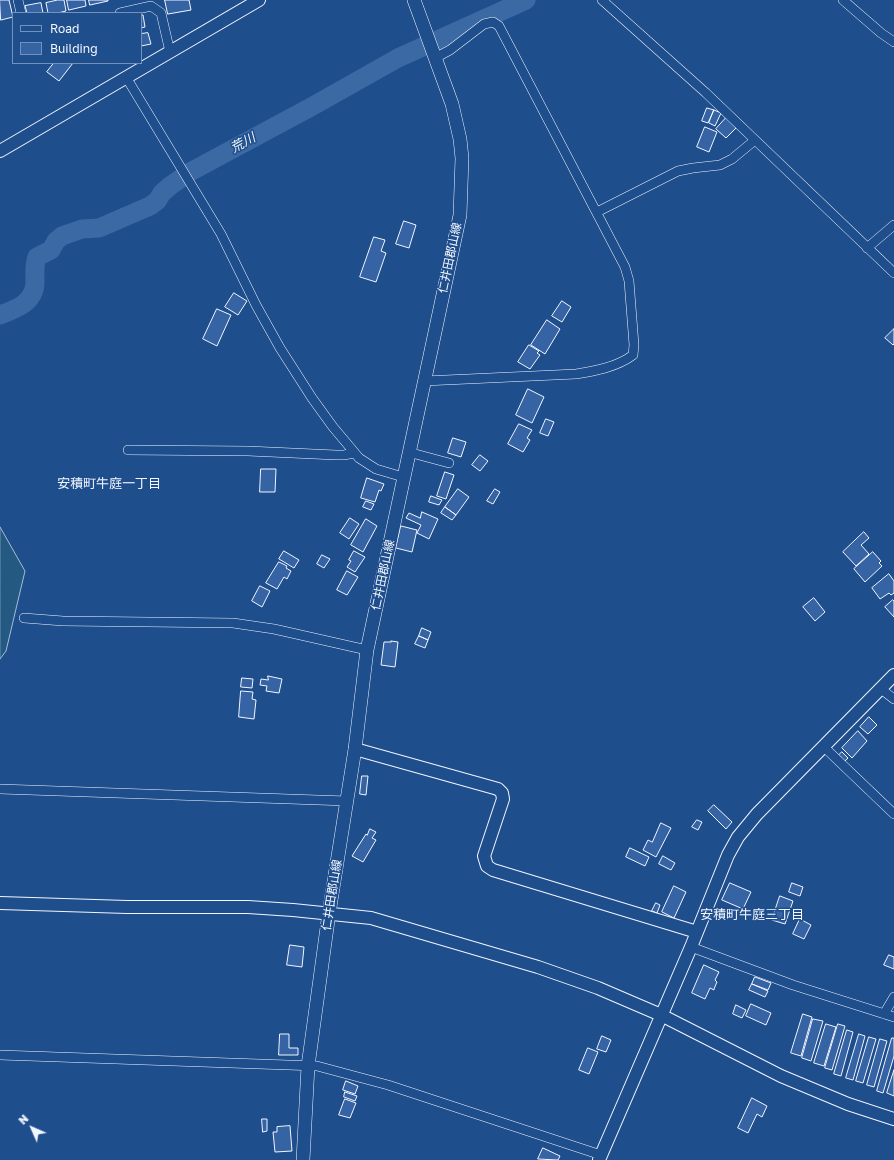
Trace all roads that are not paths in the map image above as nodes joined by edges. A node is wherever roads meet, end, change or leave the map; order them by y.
1 (18, 0) edge
2 (259, 0) edge
3 (414, 0) edge
4 (602, 0) edge
5 (843, 0) edge
6 (21, 12) edge
7 (124, 12) edge
8 (894, 42) edge
9 (170, 52) junction
10 (435, 58) junction
11 (126, 77) junction
12 (755, 140) junction
13 (0, 151) edge
14 (597, 212) junction
15 (894, 225) edge
16 (867, 248) junction
17 (894, 273) edge
18 (424, 381) junction
19 (128, 450) dead end
20 (354, 452) junction
21 (408, 452) junction
22 (449, 463) dead end
23 (403, 478) junction
24 (24, 618) dead end
25 (367, 650) junction
26 (894, 675) edge
27 (881, 689) junction
28 (894, 699) edge
29 (355, 748) junction
30 (824, 748) junction
31 (0, 789) edge
32 (347, 801) junction
33 (894, 814) edge
34 (0, 904) edge
35 (329, 913) junction
36 (697, 932) junction
37 (691, 947) junction
38 (894, 997) edge
39 (884, 1014) junction
40 (661, 1015) junction
41 (894, 1017) edge
42 (0, 1055) edge
43 (308, 1066) junction
44 (894, 1119) edge
45 (600, 1157) edge
46 (303, 1160) edge

1 - 6 street
2 - 9 street
3 - 10 main road, 仁井田郡山線
4 - 12 street
5 - 8 street
7 - 9 street
9 - 11 street
10 - 14 street
10 - 18 main road, 仁井田郡山線
11 - 13 street
11 - 20 street
12 - 14 street
12 - 16 street
14 - 18 street
15 - 16 street
16 - 17 street
18 - 21 main road, 仁井田郡山線
19 - 20 street
20 - 23 street
21 - 22 street
21 - 23 main road, 仁井田郡山線
23 - 25 main road, 仁井田郡山線
24 - 25 street
25 - 29 main road, 仁井田郡山線
26 - 27 street
27 - 28 street
27 - 30 street
29 - 32 main road, 仁井田郡山線
29 - 36 street
30 - 33 street
30 - 36 street
31 - 32 street
32 - 35 main road, 仁井田郡山線
34 - 35 street
35 - 40 street
35 - 43 main road, 仁井田郡山線
36 - 37 street
37 - 39 street
37 - 40 street
38 - 39 street
39 - 41 street
40 - 44 street
40 - 45 street
42 - 43 street
43 - 45 street
43 - 46 main road, 仁井田郡山線

